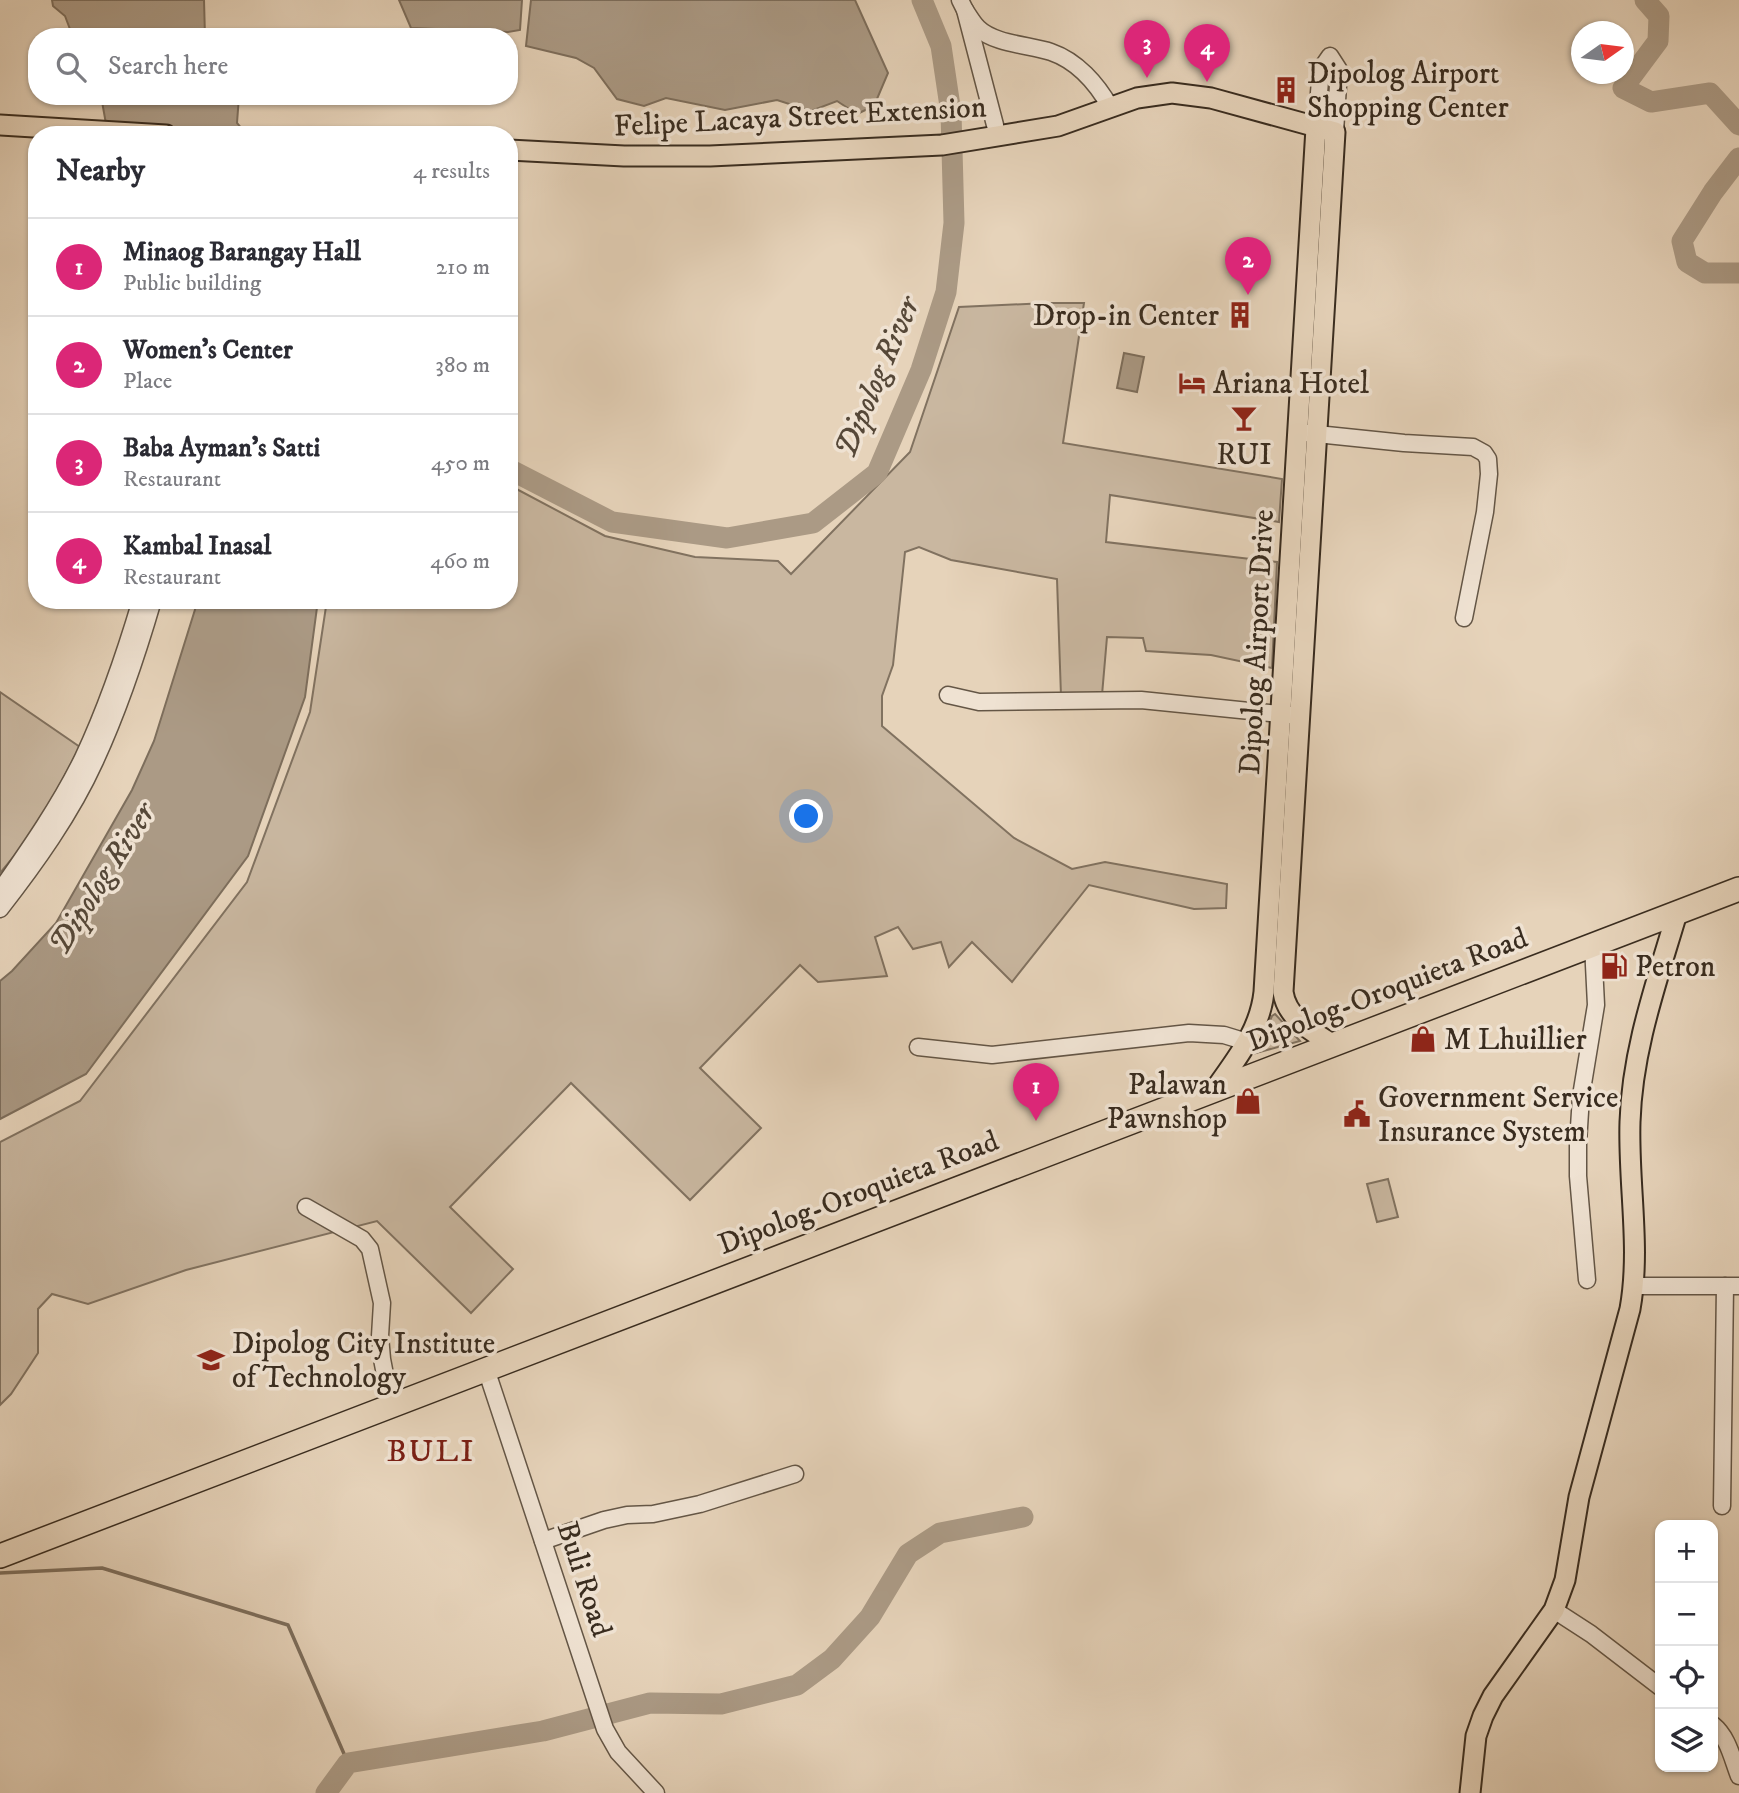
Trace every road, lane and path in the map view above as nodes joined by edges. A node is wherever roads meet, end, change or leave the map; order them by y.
1 (962, 5) edge
2 (1110, 107) junction
3 (0, 125) edge
4 (995, 125) dead end
5 (28, 127) edge
6 (1326, 130) joint
7 (518, 150) edge
8 (1307, 433) junction
9 (138, 609) edge
10 (150, 609) edge
11 (1464, 618) dead end
12 (948, 695) dead end
13 (1290, 715) junction
14 (1739, 889) edge
15 (0, 891) edge
16 (0, 909) edge
17 (1677, 913) junction
18 (1593, 944) junction
19 (1274, 992) junction
20 (1247, 1042) junction
21 (1332, 1044) junction
22 (918, 1047) dead end
23 (1216, 1088) junction
24 (306, 1207) dead end
25 (1587, 1280) dead end
26 (1635, 1286) junction
27 (1732, 1286) edge
28 (486, 1369) junction
29 (391, 1406) junction
30 (795, 1474) dead end
31 (1722, 1506) dead end
32 (543, 1541) junction
33 (0, 1556) edge
34 (1554, 1610) junction
35 (1655, 1683) edge
36 (1718, 1729) edge
37 (1739, 1776) edge
38 (656, 1793) edge
39 (1470, 1793) edge

1 - 2 street
1 - 4 street
2 - 6 main road, Felipe Lacaya Street Extension
2 - 7 main road, Felipe Lacaya Street Extension
3 - 5 main road
6 - 8 main road, Dipolog Airport Drive
8 - 11 street
8 - 13 main road, Dipolog Airport Drive
9 - 15 street
10 - 16 street
12 - 13 street
13 - 19 main road, Dipolog Airport Drive
14 - 17 highway, Dipolog-Oroquieta Road
17 - 18 highway, Dipolog-Oroquieta Road
17 - 26 main road
18 - 21 highway, Dipolog-Oroquieta Road
18 - 25 street
19 - 20 main road, Dipolog Airport Drive
19 - 21 main road
20 - 22 street
20 - 23 main road, Dipolog Airport Drive
21 - 23 highway, Dipolog-Oroquieta Road
23 - 28 highway, Dipolog-Oroquieta Road
24 - 29 street
26 - 27 street
26 - 34 main road
27 - 31 street
28 - 29 highway, Dipolog-Oroquieta Road
28 - 32 street, Buli Road
29 - 33 highway, Dipolog-Oroquieta Road
30 - 32 street
32 - 38 street, Buli Road
34 - 35 street
34 - 39 main road
36 - 37 street

